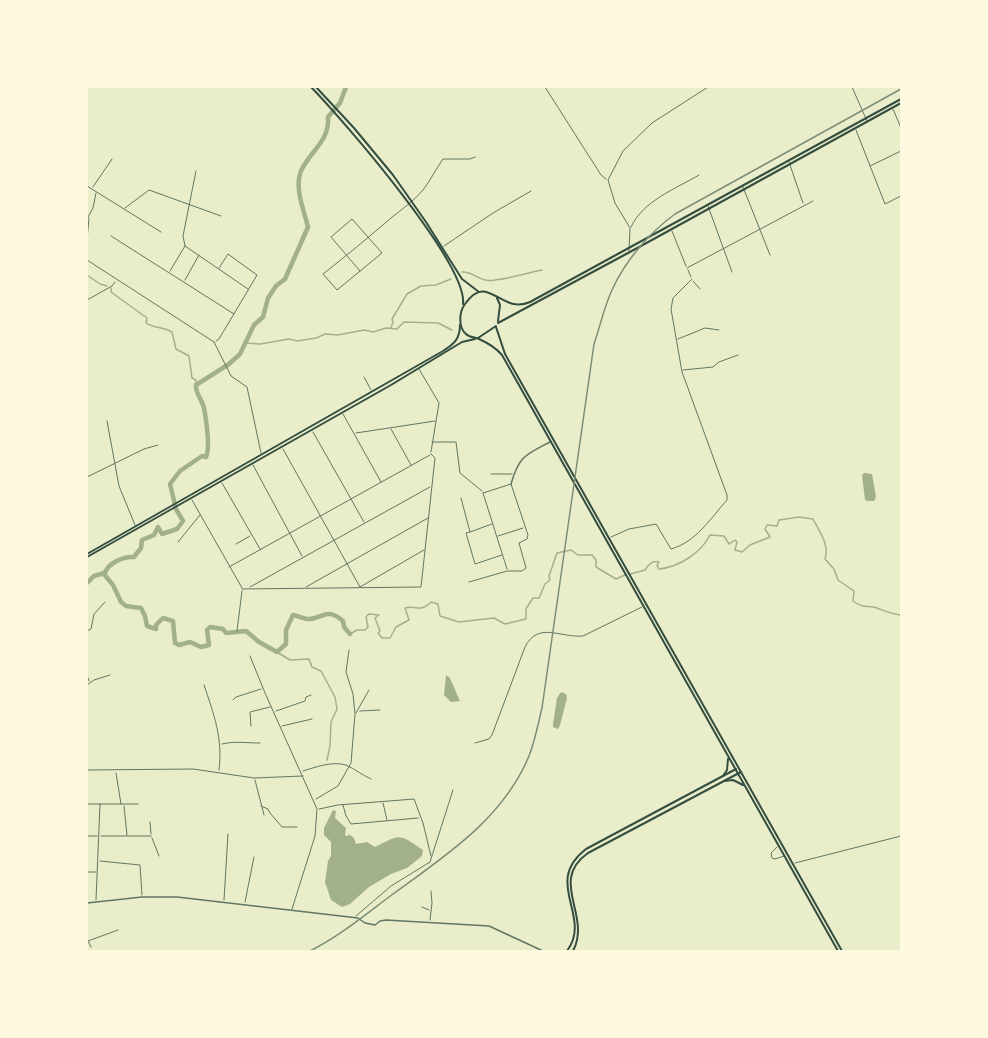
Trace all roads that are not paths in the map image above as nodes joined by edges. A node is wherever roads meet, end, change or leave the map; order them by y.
1 (311, 87) edge
2 (316, 87) edge
3 (545, 87) edge
4 (708, 87) edge
5 (852, 87) edge
6 (901, 99) edge
7 (328, 102) junction
8 (901, 103) edge
9 (892, 106) junction
10 (867, 120) junction
11 (855, 127) junction
12 (901, 128) edge
13 (901, 151) edge
14 (475, 157) dead end
15 (112, 159) dead end
16 (789, 163) junction
17 (870, 166) junction
18 (196, 171) dead end
19 (699, 175) dead end
20 (608, 180) junction
21 (87, 186) edge
22 (744, 188) junction
23 (92, 189) junction
24 (96, 191) junction
25 (531, 191) dead end
26 (901, 196) edge
27 (813, 201) dead end
28 (410, 202) junction
29 (191, 204) junction
30 (804, 205) junction
31 (708, 207) junction
32 (125, 208) junction
33 (89, 216) junction
34 (221, 216) dead end
35 (87, 219) edge
36 (630, 228) junction
37 (671, 228) junction
38 (759, 229) junction
39 (161, 231) dead end
40 (111, 236) dead end
41 (369, 236) junction
42 (87, 240) edge
43 (185, 246) junction
44 (443, 247) junction
45 (723, 248) junction
46 (439, 249) junction
47 (629, 251) junction
48 (199, 255) junction
49 (347, 255) junction
50 (770, 255) dead end
51 (87, 260) edge
52 (219, 268) junction
53 (687, 268) junction
54 (360, 271) junction
55 (169, 272) junction
56 (732, 272) dead end
57 (692, 279) junction
58 (116, 280) junction
59 (184, 282) junction
60 (248, 289) junction
61 (700, 289) dead end
62 (479, 292) junction
63 (495, 296) junction
64 (87, 300) edge
65 (463, 307) junction
66 (234, 314) junction
67 (460, 319) junction
68 (497, 325) junction
69 (719, 330) dead end
70 (478, 338) junction
71 (676, 339) junction
72 (214, 342) junction
73 (738, 355) dead end
74 (418, 367) junction
75 (681, 370) junction
76 (364, 377) dead end
77 (372, 393) junction
78 (342, 411) junction
79 (107, 421) dead end
80 (435, 422) junction
81 (390, 428) junction
82 (311, 429) junction
83 (354, 433) junction
84 (552, 441) junction
85 (432, 442) junction
86 (158, 445) dead end
87 (281, 446) junction
88 (431, 454) junction
89 (262, 457) junction
90 (251, 462) junction
91 (115, 463) junction
92 (411, 465) junction
93 (491, 474) dead end
94 (514, 474) junction
95 (87, 477) edge
96 (220, 480) junction
97 (381, 482) junction
98 (512, 484) junction
99 (432, 486) junction
100 (483, 493) junction
101 (190, 497) junction
102 (460, 498) dead end
103 (351, 499) junction
104 (200, 515) junction
105 (320, 516) junction
106 (428, 518) junction
107 (365, 524) junction
108 (493, 524) junction
109 (525, 527) junction
110 (136, 528) junction
111 (470, 532) junction
112 (290, 533) junction
113 (252, 535) junction
114 (496, 536) junction
115 (607, 539) junction
116 (334, 540) junction
117 (178, 542) dead end
118 (236, 544) dead end
119 (260, 549) junction
120 (425, 550) junction
121 (502, 555) junction
122 (87, 556) edge
123 (303, 558) junction
124 (347, 564) junction
125 (229, 567) junction
126 (507, 571) junction
127 (469, 582) dead end
128 (359, 587) junction
129 (304, 588) junction
130 (242, 589) junction
131 (248, 589) junction
132 (105, 602) dead end
133 (644, 605) junction
134 (87, 631) edge
135 (237, 632) dead end
136 (349, 651) dead end
137 (250, 656) dead end
138 (87, 675) edge
139 (110, 675) dead end
140 (90, 683) junction
141 (87, 685) edge
142 (204, 685) dead end
143 (262, 688) junction
144 (369, 690) dead end
145 (311, 694) dead end
146 (233, 700) dead end
147 (271, 707) junction
148 (380, 710) dead end
149 (358, 711) junction
150 (274, 712) junction
151 (355, 714) junction
152 (312, 719) dead end
153 (251, 726) dead end
154 (280, 726) junction
155 (260, 743) dead end
156 (475, 743) dead end
157 (220, 744) junction
158 (728, 756) junction
159 (349, 767) junction
160 (737, 768) junction
161 (87, 770) edge
162 (116, 771) junction
163 (218, 772) junction
164 (301, 772) junction
165 (739, 773) junction
166 (303, 776) junction
167 (723, 776) junction
168 (254, 778) junction
169 (371, 779) dead end
170 (724, 781) junction
171 (746, 787) junction
172 (453, 790) dead end
173 (314, 799) junction
174 (382, 801) junction
175 (87, 804) edge
176 (100, 804) junction
177 (121, 804) junction
178 (124, 804) junction
179 (138, 804) dead end
180 (343, 805) junction
181 (261, 806) junction
182 (317, 809) junction
183 (264, 815) dead end
184 (420, 818) junction
185 (150, 822) dead end
186 (387, 822) junction
187 (297, 827) dead end
188 (228, 834) dead end
189 (87, 836) edge
190 (99, 836) junction
191 (127, 836) junction
192 (901, 836) edge
193 (151, 837) junction
194 (780, 845) junction
195 (786, 855) junction
196 (159, 856) dead end
197 (432, 856) junction
198 (254, 857) dead end
199 (98, 861) junction
200 (791, 864) junction
201 (87, 872) edge
202 (98, 872) junction
203 (431, 891) dead end
204 (142, 897) junction
205 (96, 902) junction
206 (223, 902) junction
207 (87, 903) edge
208 (244, 904) junction
209 (422, 907) dead end
210 (292, 910) junction
211 (431, 911) junction
212 (354, 917) junction
213 (429, 922) junction
214 (118, 930) dead end
215 (88, 940) edge
216 (91, 947) dead end
217 (543, 951) edge
218 (567, 951) edge
219 (573, 951) edge
220 (840, 951) edge

1 - 7 main road
2 - 7 main road
3 - 20 street
4 - 20 street
5 - 10 street
6 - 9 main road
7 - 28 main road
8 - 9 main road
9 - 10 main road
9 - 12 street
10 - 11 main road
11 - 16 main road
11 - 17 street
13 - 17 street
14 - 28 street
15 - 23 street
16 - 22 main road
16 - 30 street
17 - 26 street
18 - 29 street
19 - 36 street
20 - 36 street
21 - 23 street
22 - 31 main road
22 - 38 street
23 - 24 street
24 - 32 street
24 - 33 street
25 - 44 street
27 - 30 street
28 - 41 street
28 - 44 main road
28 - 46 main road
29 - 32 street
29 - 34 street
29 - 43 street
30 - 38 street
31 - 37 main road
31 - 45 street
32 - 39 street
33 - 35 street
33 - 42 street
36 - 47 street
37 - 47 main road
37 - 53 street
38 - 45 street
38 - 50 street
40 - 55 street
41 - 49 street
41 - 49 street
41 - 54 street
43 - 48 street
43 - 55 street
44 - 46 street
44 - 62 main road
45 - 53 street
45 - 56 street
46 - 65 main road
47 - 63 main road
47 - 68 main road
48 - 52 street
48 - 59 street
49 - 54 street
49 - 54 street
51 - 58 street
52 - 60 street
52 - 60 street
53 - 57 street
55 - 59 street
57 - 61 street
57 - 71 street
58 - 64 street
58 - 72 street
59 - 66 street
60 - 66 street
62 - 63 main road
62 - 65 main road
63 - 68 main road
65 - 67 main road
66 - 72 street
67 - 70 main road
67 - 74 main road
68 - 70 main road
68 - 84 main road
69 - 71 street
70 - 74 main road
70 - 84 main road
71 - 75 street
72 - 89 street
73 - 75 street
74 - 77 main road
74 - 80 street
75 - 115 street
76 - 77 street
77 - 78 main road
78 - 82 main road
78 - 83 street
79 - 91 street
80 - 81 street
80 - 85 street
81 - 83 street
81 - 92 street
82 - 87 main road
82 - 103 street
83 - 97 street
84 - 94 street
84 - 115 main road
85 - 88 street
85 - 100 street
86 - 91 street
87 - 89 main road
87 - 105 street
88 - 92 street
88 - 99 street
89 - 90 main road
90 - 96 main road
90 - 112 street
91 - 95 street
91 - 110 street
92 - 97 street
93 - 94 street
94 - 98 street
96 - 101 main road
96 - 113 street
97 - 103 street
98 - 100 street
98 - 109 street
99 - 106 street
99 - 107 street
100 - 108 street
101 - 104 street
101 - 110 main road
102 - 111 street
103 - 105 street
103 - 107 street
104 - 117 street
104 - 125 street
105 - 112 street
105 - 116 street
106 - 120 street
106 - 124 street
107 - 116 street
108 - 111 street
108 - 114 street
109 - 114 street
109 - 126 street
110 - 122 main road
111 - 121 street
112 - 119 street
112 - 123 street
113 - 118 street
113 - 119 street
114 - 121 street
115 - 133 main road
116 - 123 street
116 - 124 street
119 - 125 street
120 - 128 street
120 - 128 street
121 - 126 street
123 - 131 street
124 - 128 street
124 - 129 street
125 - 130 street
126 - 127 street
128 - 129 street
129 - 131 street
130 - 131 street
130 - 135 street
132 - 134 street
133 - 156 street
133 - 158 main road
133 - 160 main road
136 - 151 street
137 - 143 street
138 - 140 street
139 - 140 street
140 - 141 street
142 - 157 street
143 - 146 street
143 - 147 street
144 - 149 street
145 - 150 street
147 - 150 street
147 - 153 street
148 - 149 street
149 - 151 street
150 - 154 street
151 - 159 street
152 - 154 street
154 - 164 street
155 - 157 street
157 - 163 street
158 - 160 main road
158 - 167 main road
159 - 164 street
159 - 169 street
159 - 173 street
160 - 165 main road
160 - 167 main road
161 - 162 street
162 - 163 street
162 - 177 street
163 - 168 street
164 - 166 street
165 - 170 main road
165 - 171 main road
165 - 194 main road
166 - 168 street
166 - 173 street
167 - 218 main road
168 - 181 street
170 - 171 main road
170 - 219 main road
171 - 194 main road
172 - 197 street
173 - 182 street
174 - 180 street
174 - 184 street
174 - 186 street
175 - 176 street
176 - 177 street
176 - 190 street
177 - 178 street
178 - 179 street
178 - 191 street
180 - 182 street
180 - 186 street
181 - 183 street
181 - 187 street
182 - 210 street
184 - 186 street
184 - 197 street
185 - 193 street
188 - 206 street
189 - 190 street
190 - 191 street
190 - 199 street
191 - 193 street
192 - 200 street
193 - 196 street
194 - 195 main road
194 - 195 street
195 - 200 main road
197 - 212 street
198 - 208 street
199 - 202 street
199 - 204 street
200 - 220 main road
201 - 202 street
202 - 205 street
203 - 211 street
204 - 205 street
204 - 206 street
205 - 207 street
206 - 208 street
208 - 210 street
209 - 211 street
210 - 212 street
211 - 213 street
212 - 213 street
213 - 217 street
214 - 215 street
215 - 216 street

